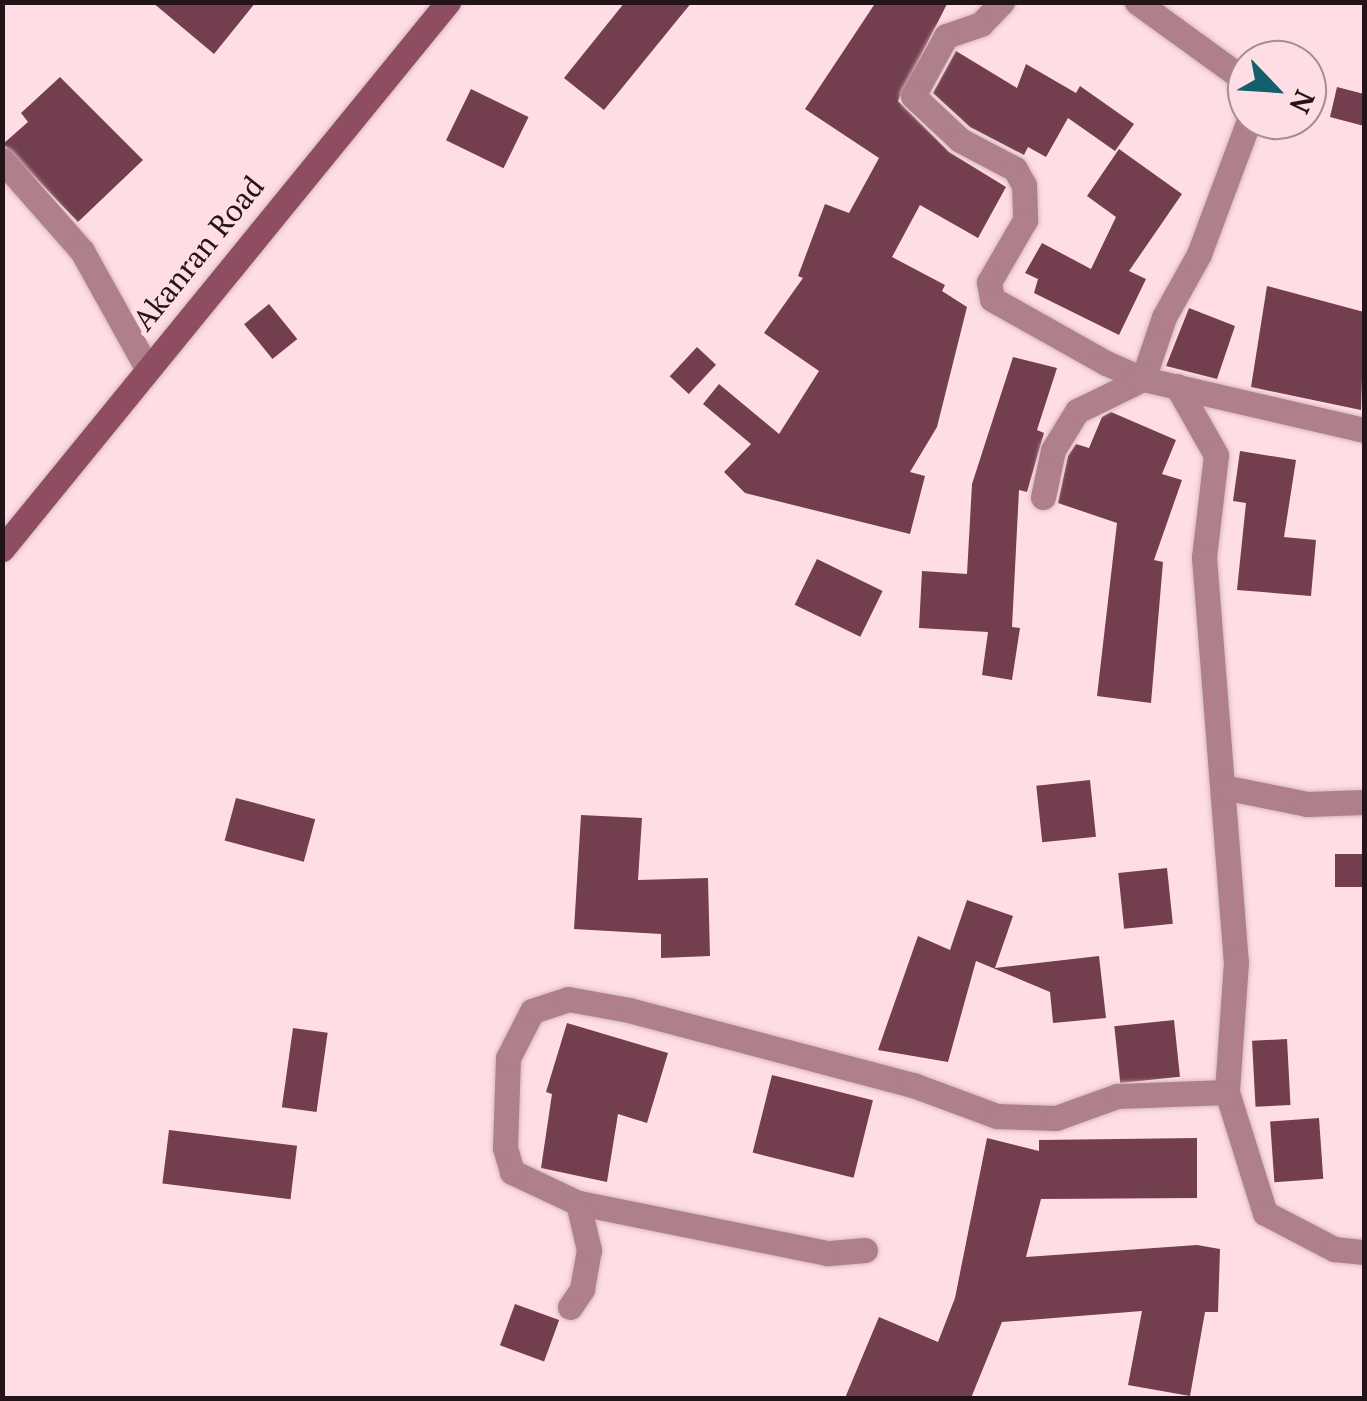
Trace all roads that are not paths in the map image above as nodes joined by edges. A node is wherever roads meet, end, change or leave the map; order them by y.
1 (448, 2) edge
2 (1002, 2) edge
3 (1137, 2) edge
4 (1227, 67) edge
5 (1242, 140) edge
6 (2, 160) edge
7 (147, 368) junction
8 (1143, 378) junction
9 (1177, 386) junction
10 (1364, 430) edge
11 (1043, 497) dead end
12 (2, 549) edge
13 (1224, 787) junction
14 (1364, 802) edge
15 (1227, 1092) junction
16 (578, 1203) junction
17 (865, 1250) dead end
18 (1364, 1252) edge
19 (570, 1307) dead end

1 - 7 main road, Akanran Road
2 - 8 street
3 - 4 street
5 - 8 street
6 - 7 street
7 - 12 main road, Akanran Road
8 - 9 street
8 - 11 street
9 - 10 street
9 - 13 street
13 - 14 street
13 - 15 street
15 - 16 street
15 - 18 street
16 - 17 street
16 - 19 street

